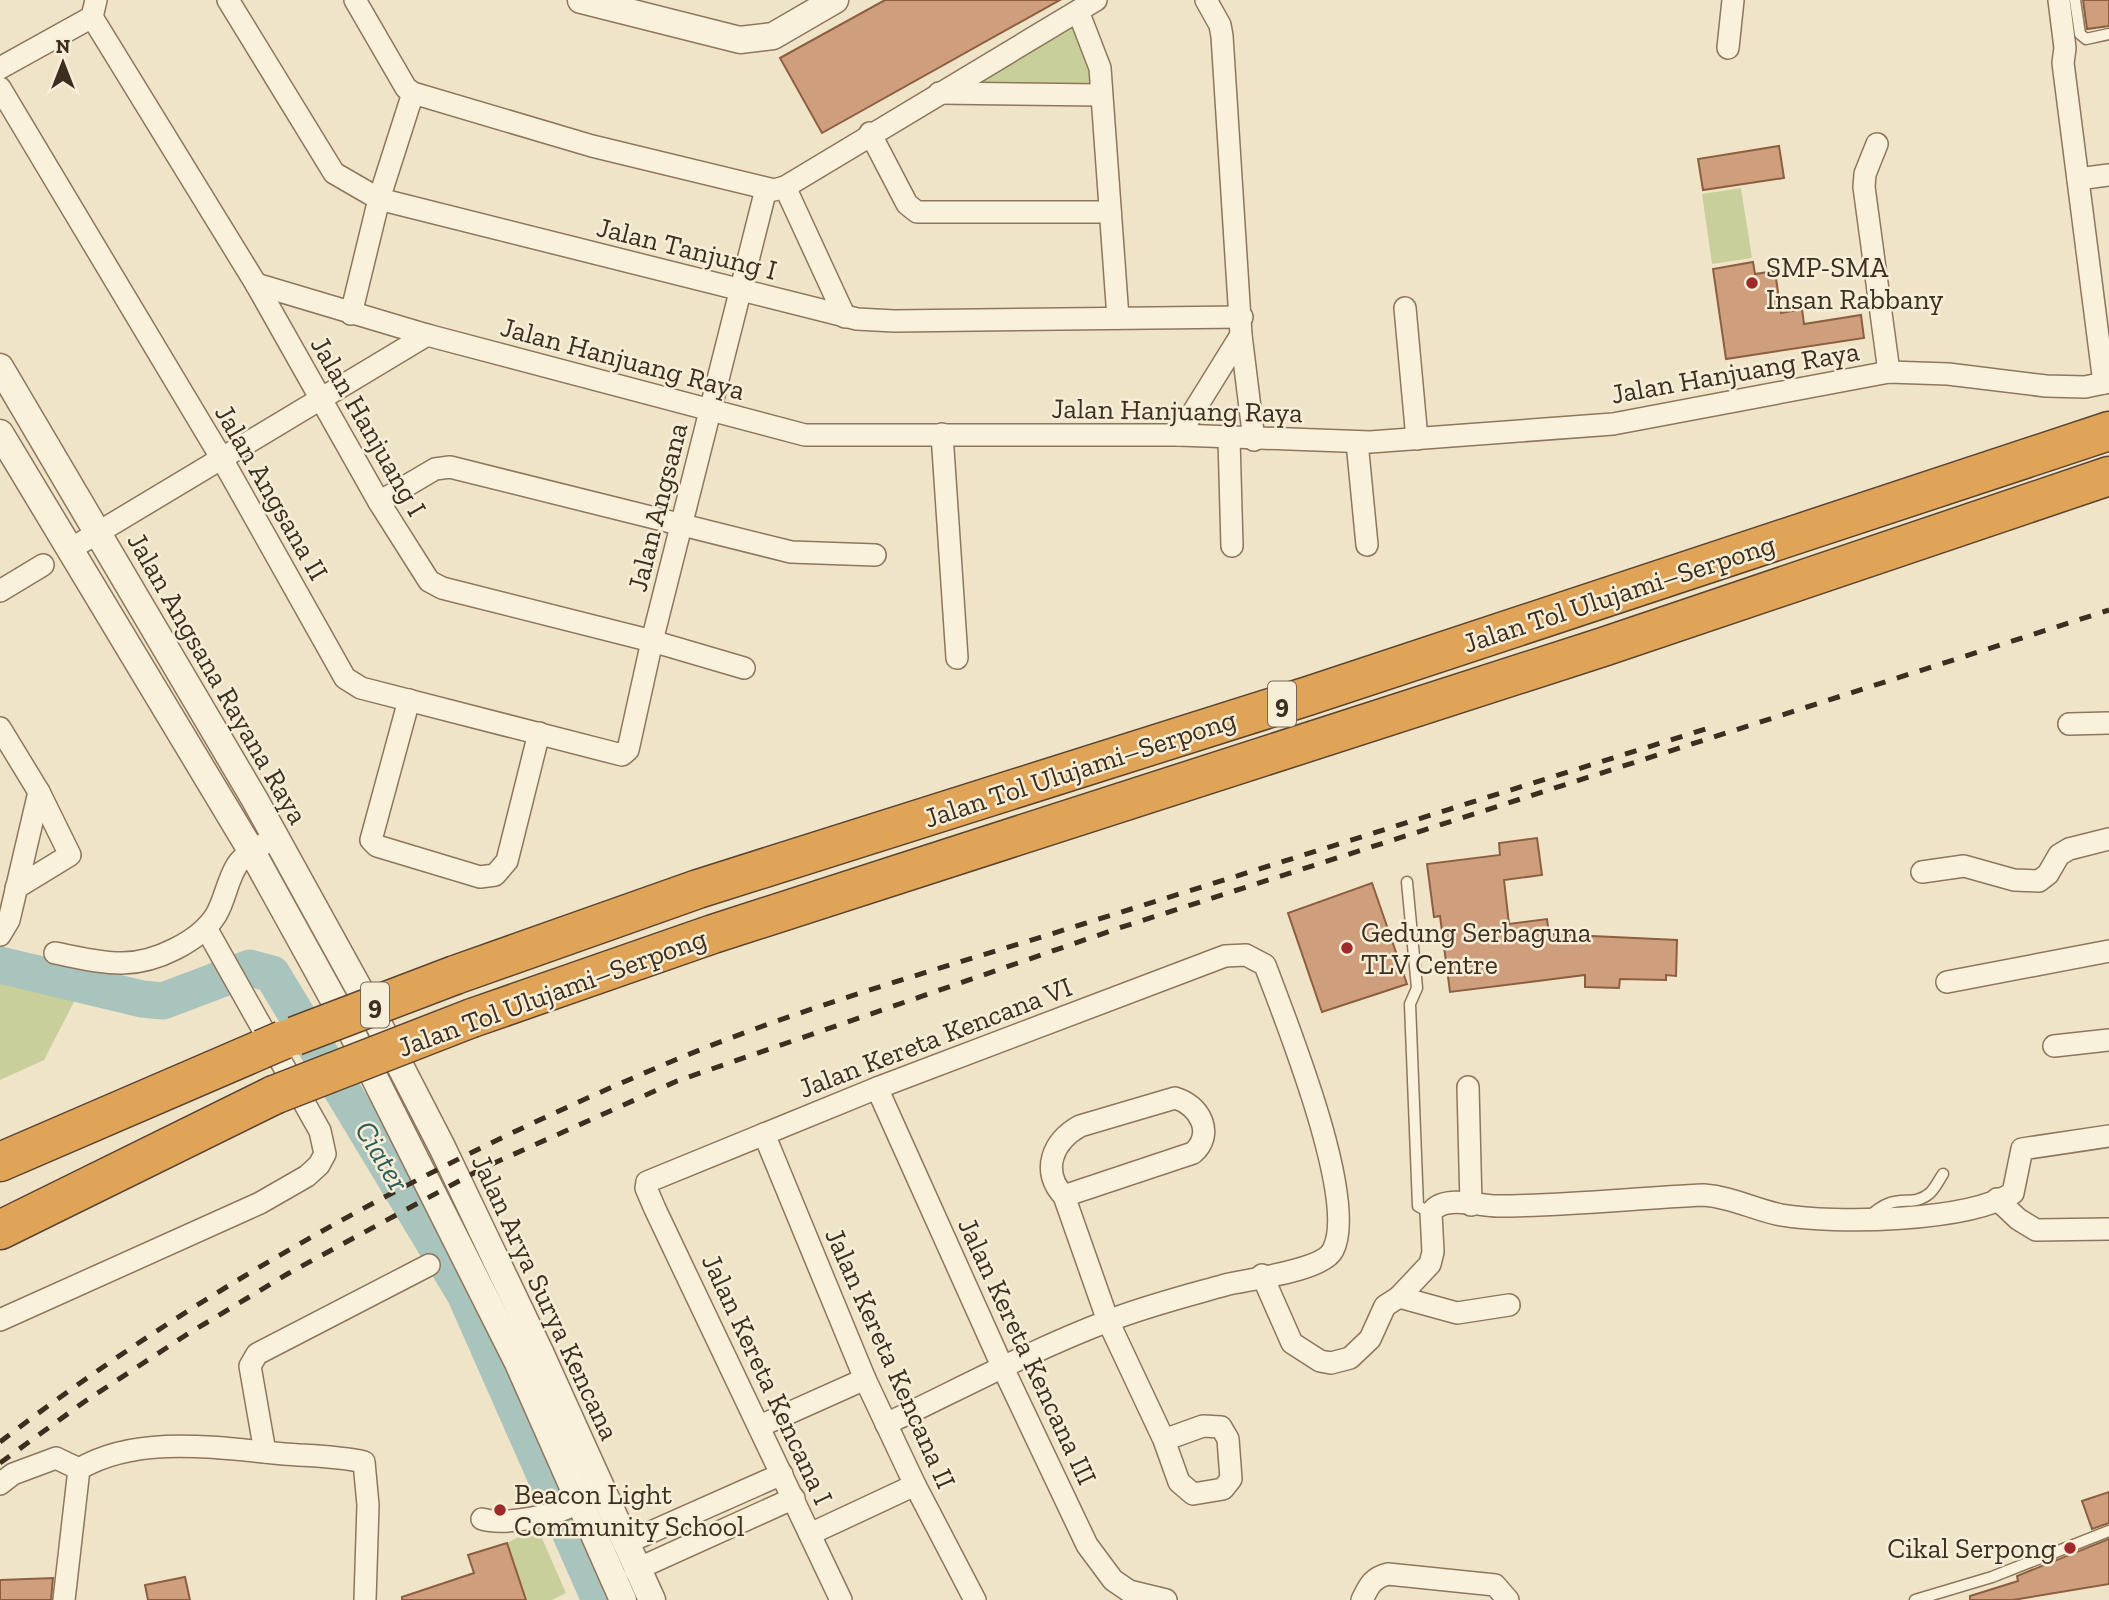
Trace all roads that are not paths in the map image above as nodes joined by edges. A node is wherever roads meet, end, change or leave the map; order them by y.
1 (228, 0) edge
2 (355, 0) edge
3 (581, 0) edge
4 (835, 0) edge
5 (1206, 0) edge
6 (1733, 0) edge
7 (2059, 0) edge
8 (2075, 0) edge
9 (1087, 5) edge
10 (94, 8) edge
11 (2109, 34) edge
12 (1728, 48) dead end
13 (0, 68) edge
14 (0, 88) edge
15 (413, 93) junction
16 (939, 93) junction
17 (1101, 95) junction
18 (870, 133) junction
19 (1877, 144) dead end
20 (2109, 176) edge
21 (2078, 179) junction
22 (775, 188) junction
23 (379, 199) junction
24 (1110, 212) junction
25 (256, 284) junction
26 (741, 290) junction
27 (1405, 308) dead end
28 (351, 314) junction
29 (845, 317) junction
30 (1118, 318) junction
31 (1241, 326) junction
32 (427, 335) junction
33 (0, 367) edge
34 (1889, 372) junction
35 (2106, 383) edge
36 (320, 400) junction
37 (710, 409) junction
38 (2109, 431) edge
39 (0, 433) edge
40 (942, 433) junction
41 (1179, 435) junction
42 (1228, 439) junction
43 (1417, 439) junction
44 (1254, 440) junction
45 (1357, 442) junction
46 (222, 459) junction
47 (2109, 476) edge
48 (379, 502) junction
49 (682, 523) junction
50 (97, 534) junction
51 (1367, 545) dead end
52 (1231, 546) dead end
53 (69, 550) junction
54 (875, 555) dead end
55 (43, 565) dead end
56 (0, 591) edge
57 (652, 640) junction
58 (957, 659) dead end
59 (744, 668) dead end
60 (409, 700) junction
61 (2109, 723) edge
62 (2069, 724) dead end
63 (0, 728) edge
64 (538, 733) junction
65 (622, 755) joint
66 (39, 792) junction
67 (276, 837) junction
68 (2109, 839) edge
69 (252, 852) junction
70 (1922, 872) dead end
71 (1407, 882) dead end
72 (16, 888) junction
73 (206, 929) junction
74 (0, 935) edge
75 (2109, 951) edge
76 (55, 953) dead end
77 (1947, 982) dead end
78 (378, 1023) junction
79 (352, 1033) junction
80 (2109, 1040) edge
81 (2054, 1046) dead end
82 (258, 1050) junction
83 (1468, 1087) dead end
84 (877, 1088) junction
85 (274, 1095) junction
86 (764, 1134) junction
87 (0, 1136) edge
88 (2109, 1136) edge
89 (0, 1162) edge
90 (1943, 1174) dead end
91 (647, 1182) joint
92 (1064, 1196) junction
93 (1997, 1199) junction
94 (1472, 1205) junction
95 (0, 1213) edge
96 (1431, 1213) junction
97 (1868, 1218) junction
98 (2109, 1229) edge
99 (0, 1230) edge
100 (429, 1265) dead end
101 (1262, 1275) junction
102 (1399, 1297) junction
103 (1509, 1305) dead end
104 (0, 1321) edge
105 (1108, 1321) junction
106 (529, 1358) junction
107 (1003, 1368) junction
108 (865, 1379) junction
109 (886, 1424) junction
110 (760, 1426) junction
111 (1164, 1440) dead end
112 (265, 1452) junction
113 (79, 1469) junction
114 (782, 1475) junction
115 (0, 1484) edge
116 (915, 1485) junction
117 (794, 1498) junction
118 (565, 1509) junction
119 (482, 1519) dead end
120 (2109, 1531) edge
121 (810, 1534) junction
122 (613, 1549) junction
123 (624, 1584) edge
124 (64, 1600) edge
125 (365, 1600) edge
126 (652, 1600) edge
127 (841, 1600) edge
128 (975, 1600) edge
129 (1166, 1600) edge
130 (1362, 1600) edge
131 (1508, 1600) edge
132 (1914, 1600) edge

1 - 23 street, Jalan Tanjung I
2 - 15 street
3 - 4 street
5 - 31 street
6 - 12 street
7 - 21 street
8 - 11 lane
9 - 16 street
9 - 17 street
10 - 13 street
10 - 25 street, Jalan Hanjuang I
14 - 46 street, Jalan Angsana II
15 - 22 street
15 - 23 street
16 - 17 street
16 - 18 street
17 - 24 street
18 - 22 street
18 - 24 street
19 - 34 street
20 - 21 street
21 - 35 street
22 - 26 street, Jalan Angsana
22 - 29 street
23 - 26 street, Jalan Tanjung I
23 - 28 street
24 - 30 street
25 - 28 street, Jalan Hanjuang Raya
25 - 36 street, Jalan Hanjuang I
26 - 29 street, Jalan Tanjung I
26 - 37 street, Jalan Angsana
27 - 43 street
28 - 32 street, Jalan Hanjuang Raya
29 - 30 street, Jalan Tanjung I
30 - 31 street, Jalan Tanjung I
31 - 41 street
31 - 44 street
32 - 36 street
32 - 37 street, Jalan Hanjuang Raya
33 - 50 street, Jalan Angsana Rayana Raya
34 - 35 street, Jalan Hanjuang Raya
34 - 43 street, Jalan Hanjuang Raya
36 - 46 street
36 - 48 street, Jalan Hanjuang I
37 - 40 street, Jalan Hanjuang Raya
37 - 49 street, Jalan Angsana
38 - 82 highway, Jalan Tol Ulujami–Serpong / 9, bridge
39 - 53 street, Jalan Angsana Rayana Raya
40 - 41 street, Jalan Hanjuang Raya
40 - 58 street
41 - 42 street, Jalan Hanjuang Raya
42 - 44 street, Jalan Hanjuang Raya
42 - 52 street
43 - 45 street, Jalan Hanjuang Raya
44 - 45 street, Jalan Hanjuang Raya
45 - 51 street
46 - 50 street
46 - 60 street, Jalan Angsana II
47 - 85 highway, Jalan Tol Ulujami–Serpong / 9, bridge
48 - 49 street
48 - 57 street, Jalan Hanjuang I
49 - 54 street
49 - 57 street, Jalan Angsana
50 - 53 street
50 - 67 street, Jalan Angsana Rayana Raya
53 - 69 street, Jalan Angsana Rayana Raya
55 - 56 street
57 - 59 street, Jalan Hanjuang I
57 - 65 street, Jalan Angsana
60 - 64 street, Jalan Angsana II
60 - 64 street
61 - 62 street
63 - 66 street
64 - 65 street, Jalan Angsana II
66 - 72 street
66 - 72 street
67 - 69 street
67 - 78 street, Jalan Angsana Rayana Raya
68 - 70 street
69 - 73 street
69 - 79 street, Jalan Angsana Rayana Raya
71 - 96 lane
72 - 74 street
73 - 76 street
73 - 104 street
75 - 77 street
78 - 79 street
78 - 106 street, Jalan Arya Surya Kencana
79 - 106 street, Jalan Arya Surya Kencana
80 - 81 street
82 - 87 highway
82 - 89 highway
83 - 94 street
84 - 86 street, Jalan Kereta Kencana VI
84 - 101 street, Jalan Kereta Kencana VI
84 - 107 street, Jalan Kereta Kencana III
85 - 95 highway
85 - 99 highway
86 - 91 street, Jalan Kereta Kencana VI
86 - 108 street, Jalan Kereta Kencana II
88 - 93 street
90 - 97 lane
91 - 110 street, Jalan Kereta Kencana I
92 - 92 street
92 - 105 street
93 - 97 street
93 - 98 street
94 - 96 street
94 - 97 street
96 - 102 street
100 - 112 street
101 - 102 street
101 - 105 street
102 - 103 street
105 - 107 street
105 - 111 street
106 - 118 street, Jalan Arya Surya Kencana
106 - 122 street, Jalan Arya Surya Kencana
107 - 109 street
107 - 129 street, Jalan Kereta Kencana III
108 - 109 street, Jalan Kereta Kencana II
108 - 110 street
109 - 116 street, Jalan Kereta Kencana II
110 - 114 street, Jalan Kereta Kencana I
112 - 113 street
112 - 125 street
113 - 115 street
113 - 124 street
114 - 117 street, Jalan Kereta Kencana I
114 - 122 street
116 - 121 street
116 - 128 street, Jalan Kereta Kencana II
117 - 121 street, Jalan Kereta Kencana I
117 - 123 street
118 - 119 street
118 - 122 street, Jalan Arya Surya Kencana
120 - 132 lane
121 - 127 street, Jalan Kereta Kencana I
122 - 123 street, Jalan Arya Surya Kencana
123 - 126 street, Jalan Arya Surya Kencana
130 - 131 street

